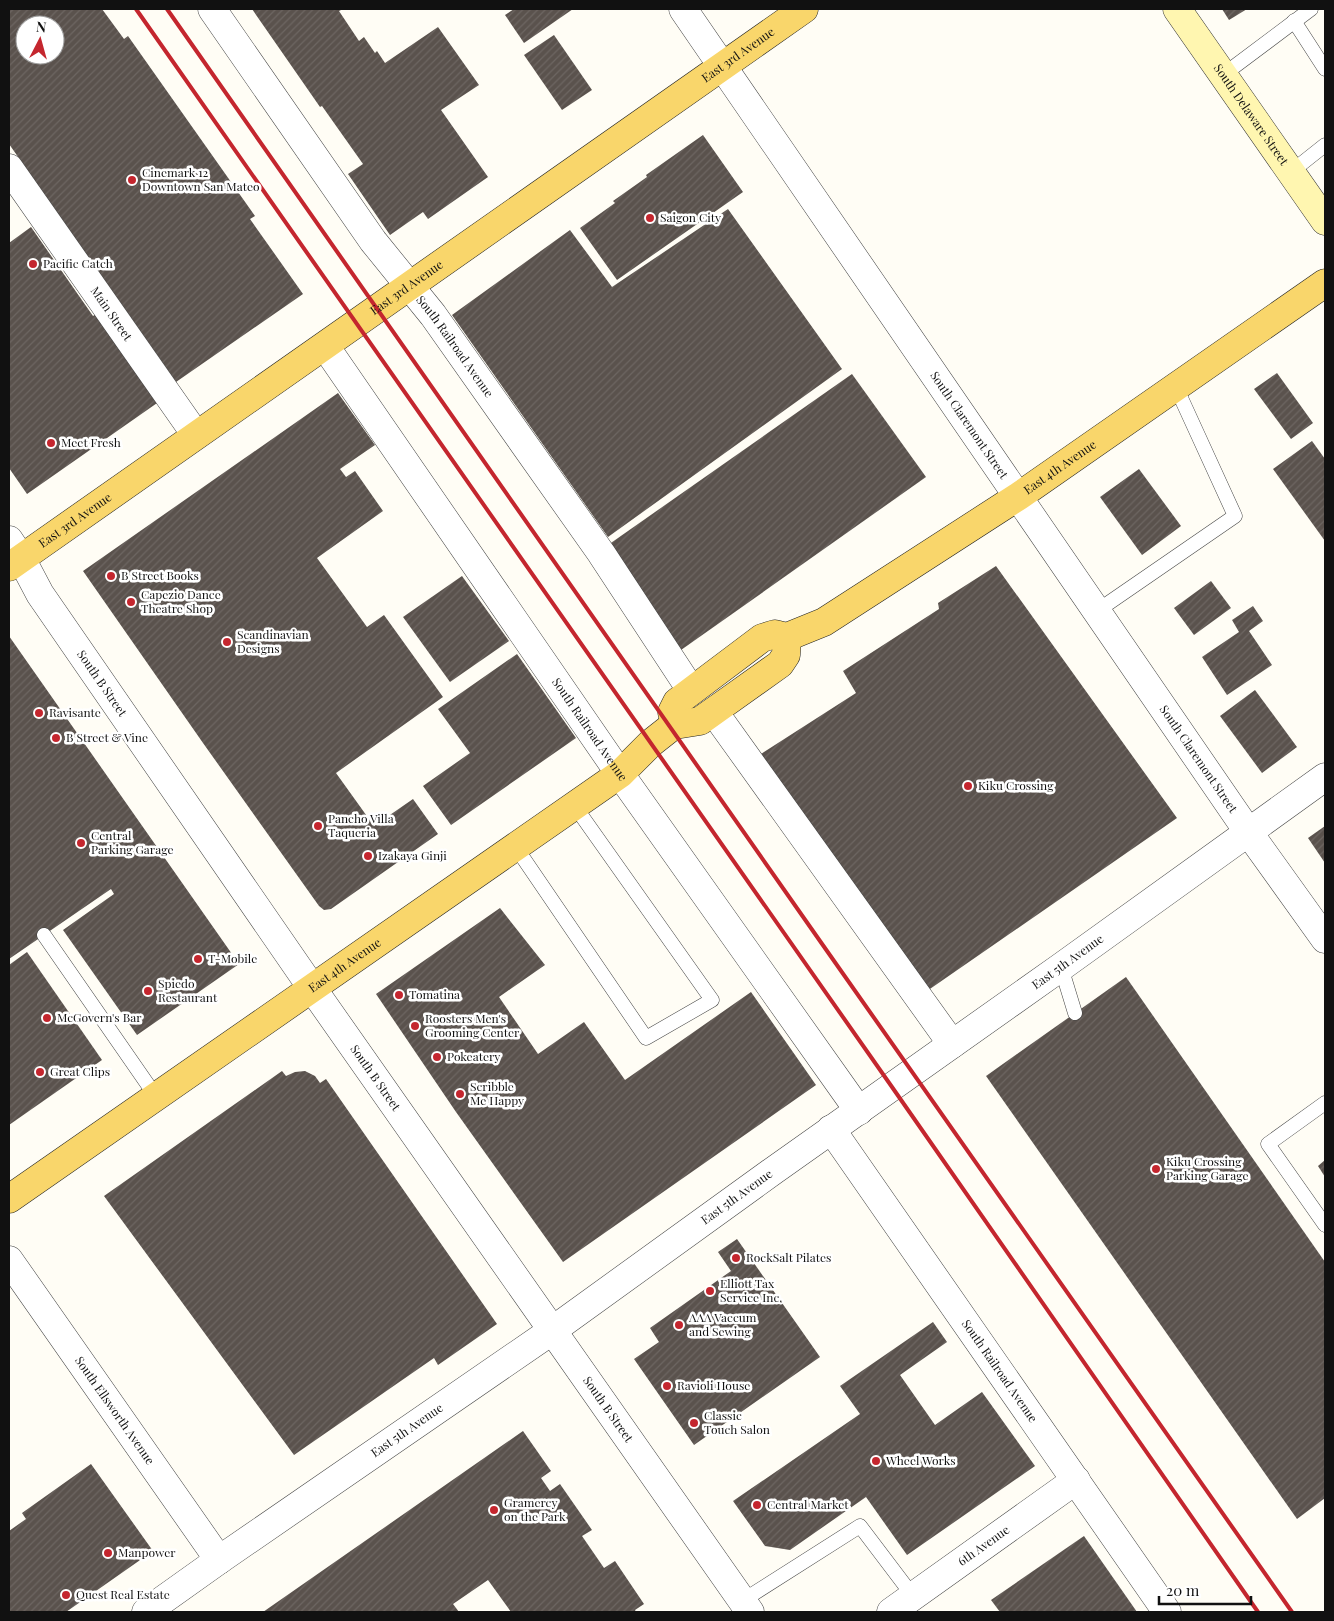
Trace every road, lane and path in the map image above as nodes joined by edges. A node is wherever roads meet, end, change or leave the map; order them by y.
1 (212, 9) edge
2 (683, 9) edge
3 (804, 9) edge
4 (1177, 9) edge
5 (1311, 9) edge
6 (1294, 21) junction
7 (723, 66) junction
8 (1325, 69) edge
9 (1223, 75) junction
10 (1325, 146) edge
11 (9, 168) edge
12 (1291, 172) junction
13 (17, 197) edge
14 (1325, 221) edge
15 (1325, 283) edge
16 (409, 284) junction
17 (325, 346) junction
18 (1176, 387) junction
19 (196, 435) junction
20 (1018, 496) junction
21 (13, 555) edge
22 (1097, 611) junction
23 (786, 637) junction
24 (691, 690) junction
25 (714, 712) junction
26 (675, 725) junction
27 (620, 774) junction
28 (1325, 777) edge
29 (574, 805) junction
30 (1249, 833) junction
31 (516, 846) junction
32 (44, 935) dead end
33 (1325, 939) edge
34 (1062, 967) junction
35 (312, 988) junction
36 (1076, 1013) dead end
37 (952, 1044) junction
38 (156, 1095) junction
39 (1325, 1103) edge
40 (859, 1111) junction
41 (831, 1129) junction
42 (9, 1199) edge
43 (1325, 1225) edge
44 (9, 1260) edge
45 (552, 1330) junction
46 (1076, 1480) junction
47 (219, 1560) junction
48 (913, 1596) junction
49 (746, 1607) edge
50 (146, 1612) edge
51 (891, 1612) edge
52 (1168, 1612) edge

1 - 16 street, South Railroad Avenue
2 - 7 street, South Claremont Street
3 - 7 main road, East 3rd Avenue
4 - 9 main road, South Delaware Street
5 - 6 lane
6 - 8 lane
6 - 9 lane
7 - 16 main road, East 3rd Avenue
7 - 20 street, South Claremont Street
9 - 12 main road, South Delaware Street
10 - 12 lane
11 - 13 street, Main Street
12 - 14 main road, South Delaware Street
13 - 19 street, Main Street
15 - 18 main road, East 4th Avenue
16 - 17 main road, East 3rd Avenue
16 - 24 street, South Railroad Avenue
17 - 19 main road, East 3rd Avenue
17 - 27 street, South Railroad Avenue
18 - 20 main road, East 4th Avenue
18 - 22 lane
19 - 21 main road, East 3rd Avenue
20 - 22 street, South Claremont Street
20 - 23 main road, East 4th Avenue
21 - 35 street, South B Street
22 - 30 street, South Claremont Street
23 - 24 main road, East 4th Avenue
23 - 25 main road, East 4th Avenue
24 - 26 main road, East 4th Avenue
25 - 26 main road, East 4th Avenue
25 - 37 street
26 - 27 main road, East 4th Avenue
27 - 29 main road, East 4th Avenue
27 - 40 street, South Railroad Avenue
28 - 30 street, East 5th Avenue
29 - 31 main road, East 4th Avenue
29 - 31 lane
30 - 33 street, South Claremont Street
30 - 34 street, East 5th Avenue
31 - 35 main road, East 4th Avenue
32 - 38 lane
34 - 36 lane
34 - 37 street, East 5th Avenue
35 - 38 main road, East 4th Avenue
35 - 45 street, South B Street
37 - 40 street, East 5th Avenue
38 - 42 main road, East 4th Avenue
39 - 43 lane
40 - 41 street, East 5th Avenue
41 - 45 street, East 5th Avenue
41 - 46 street, South Railroad Avenue
44 - 47 street, South Ellsworth Avenue
45 - 47 street, East 5th Avenue
45 - 49 street, South B Street
46 - 48 street, 6th Avenue
46 - 52 street, South Railroad Avenue
47 - 50 street, East 5th Avenue
48 - 49 lane
48 - 51 street, 6th Avenue

